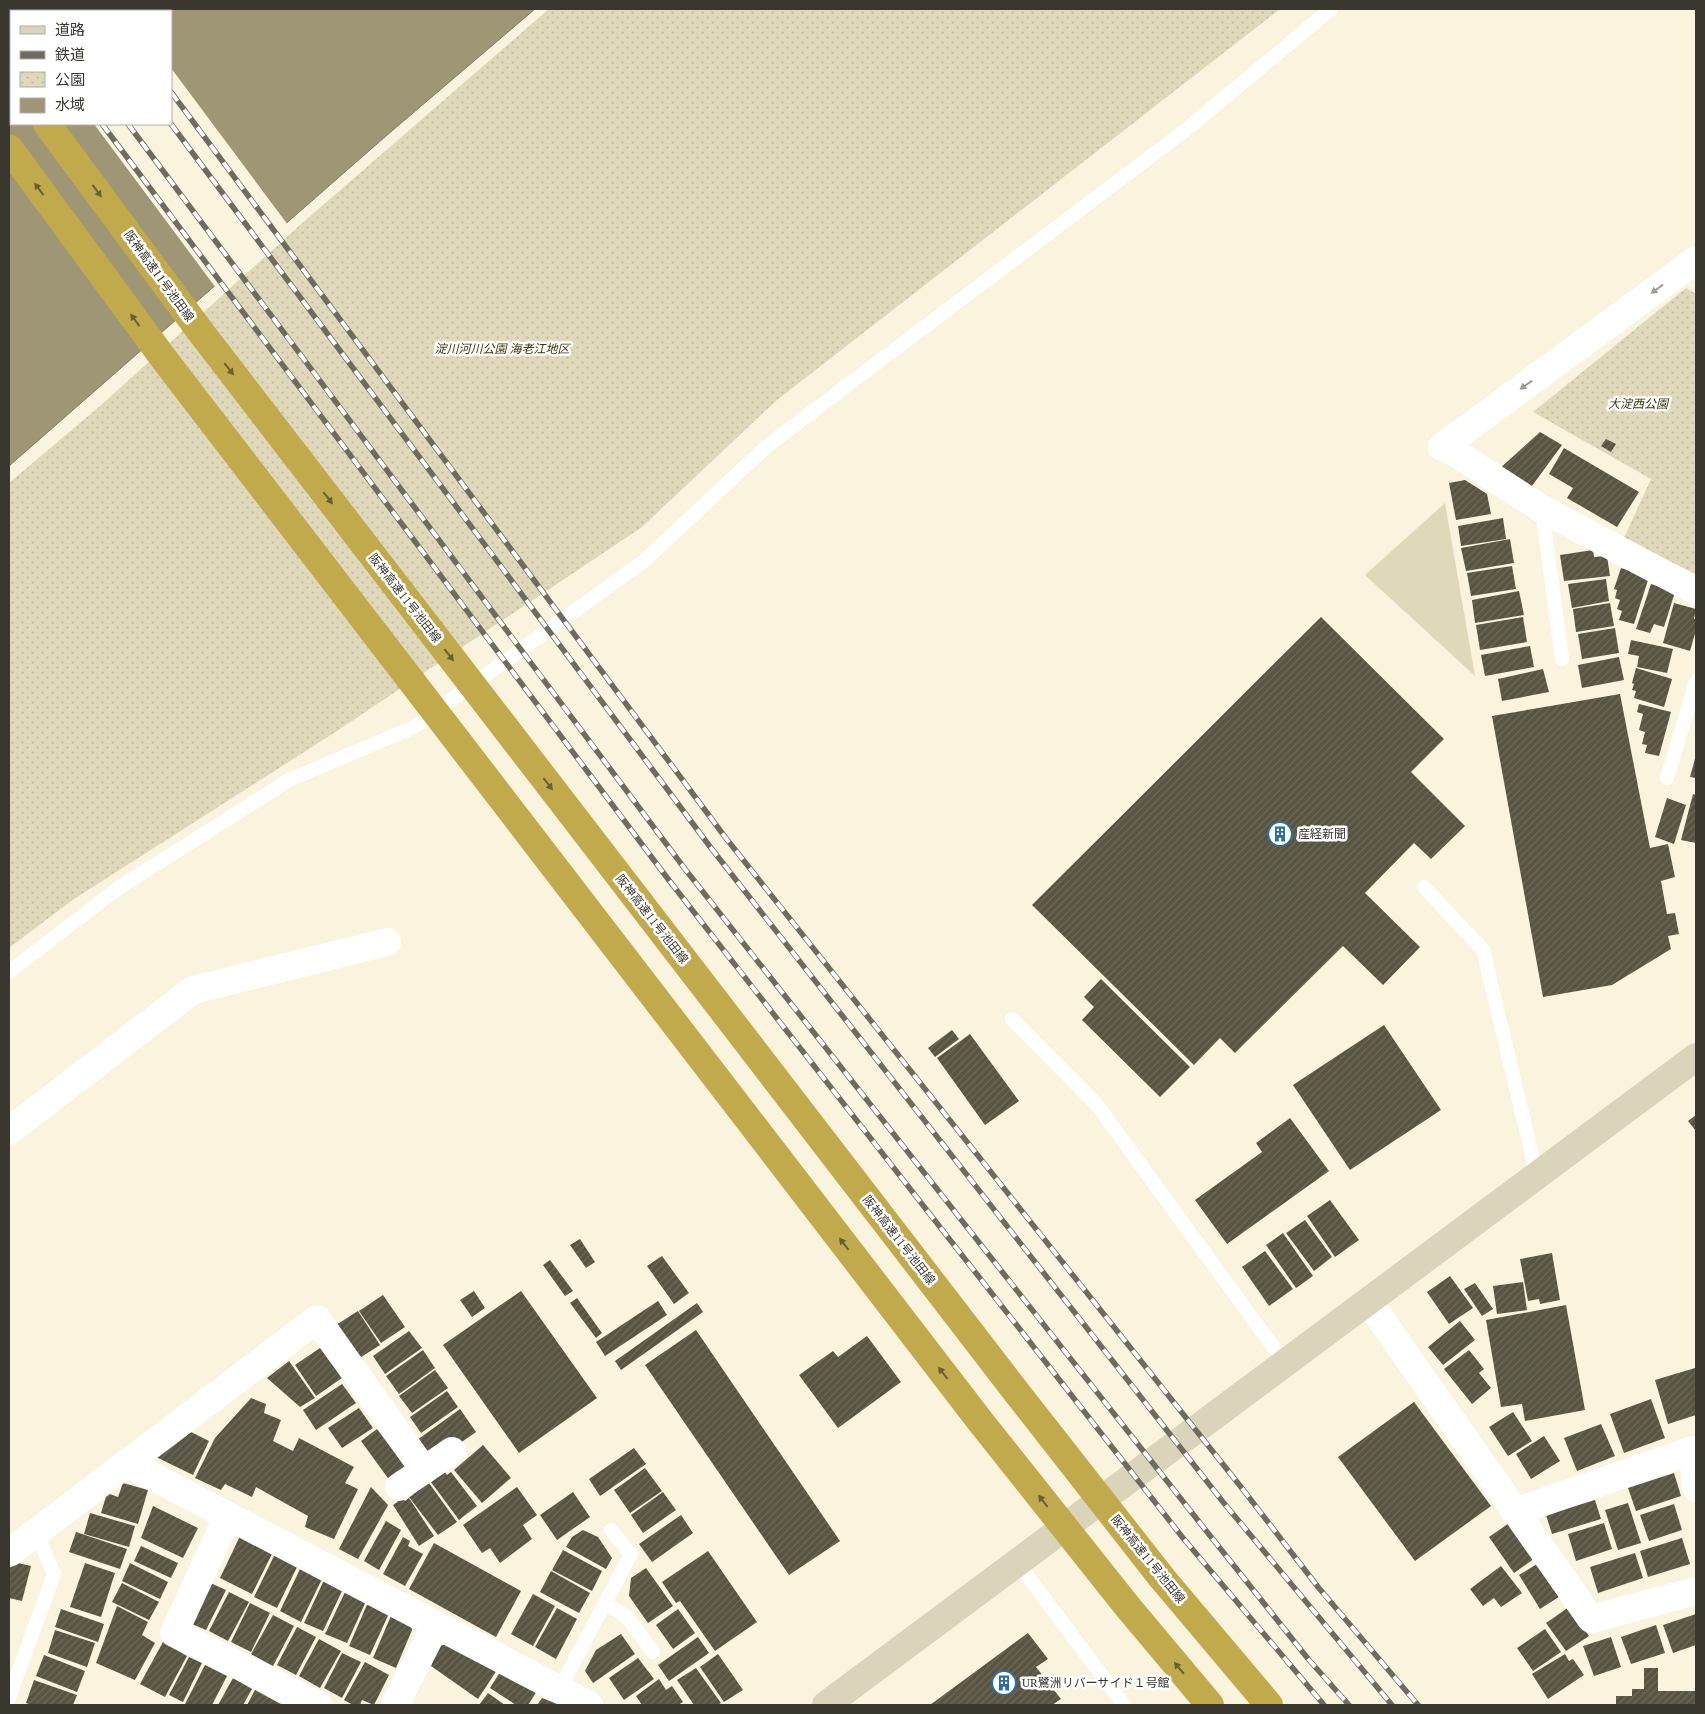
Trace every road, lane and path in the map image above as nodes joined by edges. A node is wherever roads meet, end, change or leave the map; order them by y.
1 (1331, 9) edge
2 (48, 125) edge
3 (9, 148) edge
4 (1696, 260) edge
5 (1542, 509) junction
6 (1696, 591) edge
7 (1562, 659) dead end
8 (1696, 682) edge
9 (1667, 778) dead end
10 (1424, 887) dead end
11 (387, 942) dead end
12 (9, 972) edge
13 (1012, 1019) dead end
14 (1696, 1057) edge
15 (9, 1130) edge
16 (1537, 1176) junction
17 (1368, 1301) junction
18 (1285, 1363) junction
19 (452, 1451) dead end
20 (127, 1463) junction
21 (424, 1470) junction
22 (400, 1487) dead end
23 (1696, 1488) edge
24 (1515, 1512) junction
25 (228, 1516) junction
26 (611, 1530) dead end
27 (36, 1532) junction
28 (9, 1553) edge
29 (1017, 1562) junction
30 (1696, 1591) edge
31 (605, 1603) junction
32 (436, 1624) junction
33 (653, 1652) dead end
34 (559, 1690) junction
35 (9, 1698) edge
36 (318, 1705) edge
37 (395, 1705) edge
38 (589, 1705) edge
39 (826, 1705) edge
40 (1124, 1705) edge
41 (1210, 1705) edge
42 (1269, 1705) edge

1 - 12 lane
2 -> 42 highway, 阪神高速11号池田線
41 -> 3 highway
4 -> 5 street
5 - 6 street
5 - 7 lane
8 - 9 lane
10 - 16 lane
11 - 15 street
13 - 18 lane
14 - 16 street
16 - 17 street
17 - 18 street
17 - 24 street
18 - 29 street
19 - 21 street
20 - 21 street
20 - 25 street
20 - 27 street
21 - 22 street
23 - 24 street
24 - 30 street
25 - 32 street
25 - 36 street
26 - 31 lane
27 - 28 street
27 - 35 lane
29 - 39 street
29 - 40 lane
31 - 33 lane
31 - 34 lane
32 - 34 street
32 - 37 street
34 - 38 street

